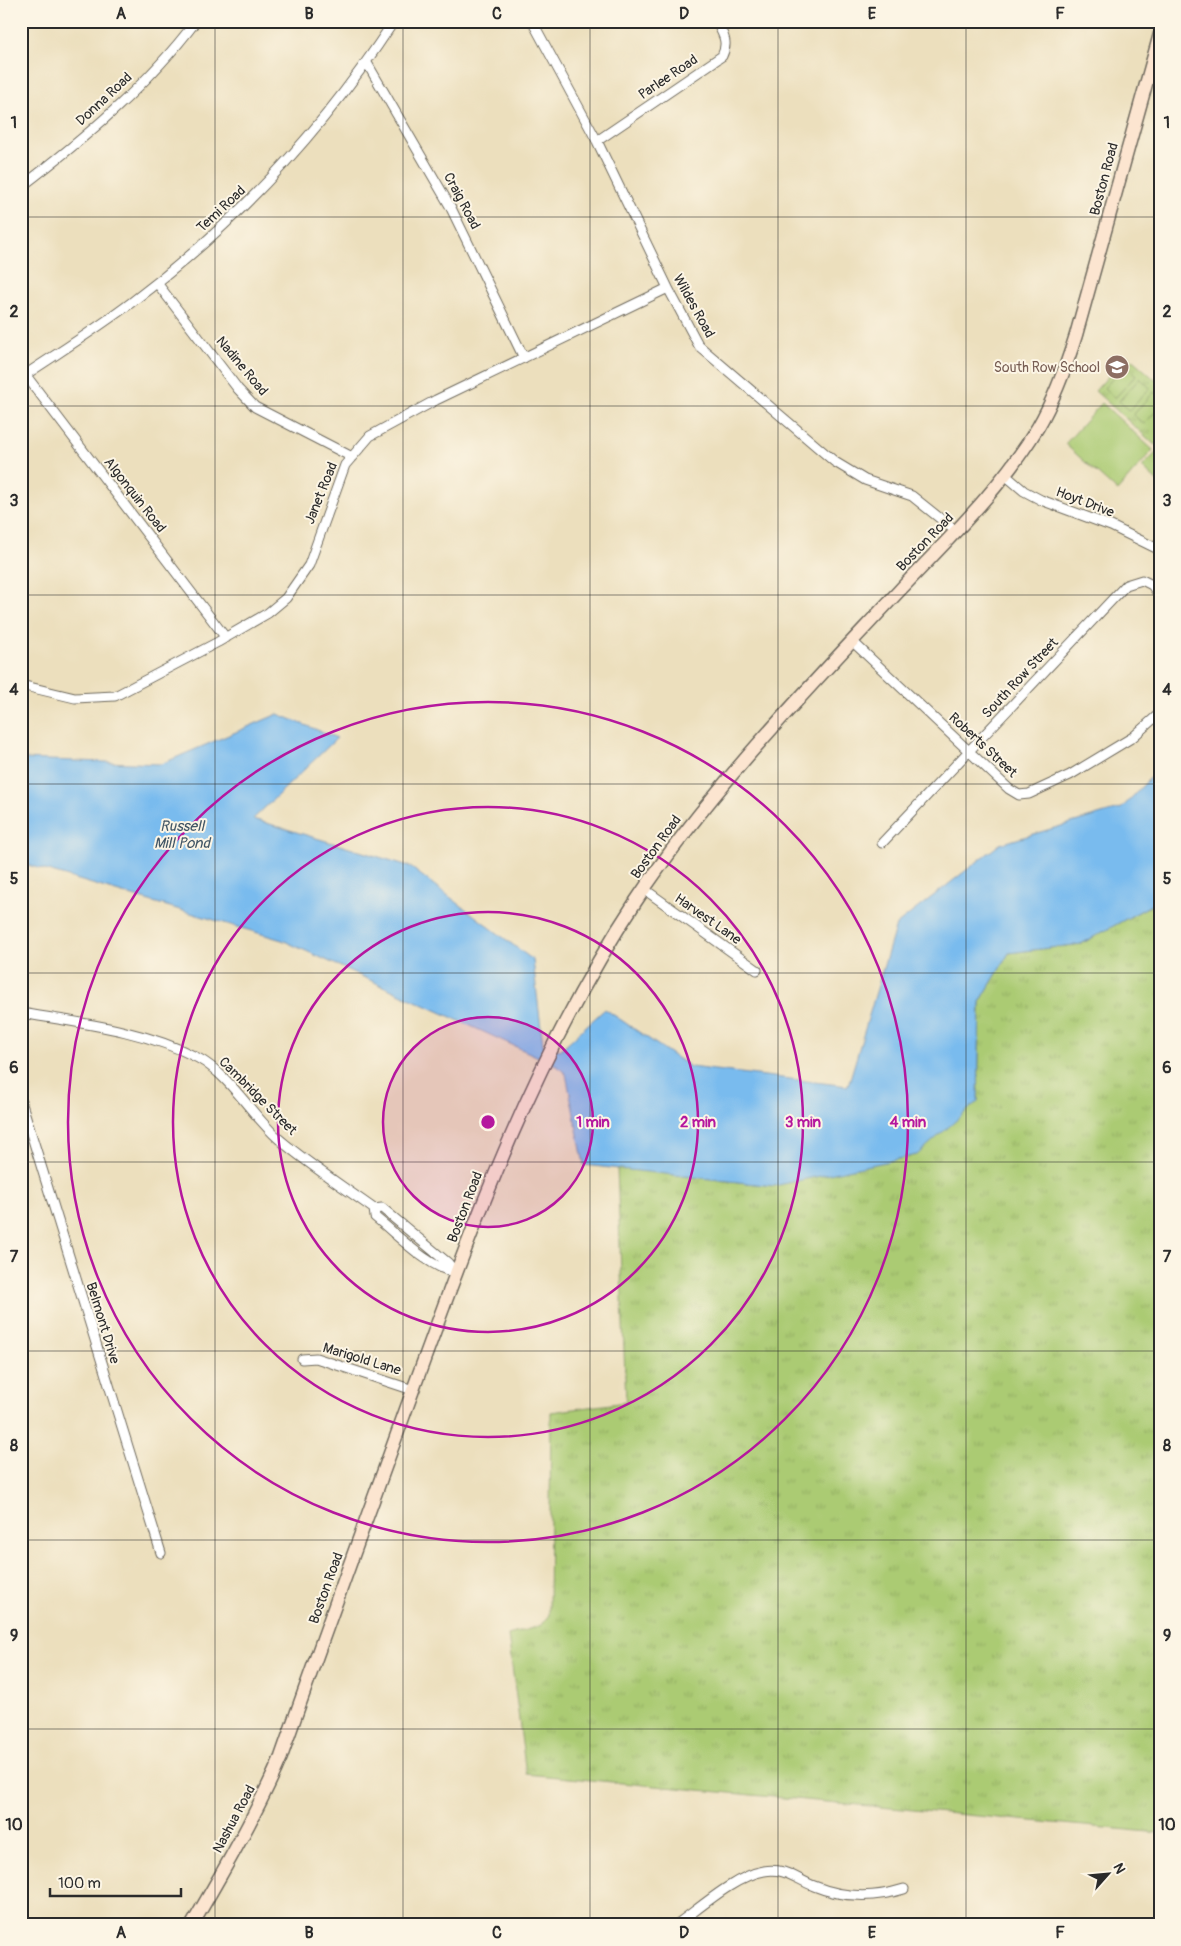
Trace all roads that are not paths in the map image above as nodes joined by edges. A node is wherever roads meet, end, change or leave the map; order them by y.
1 (196, 21) edge
2 (394, 21) edge
3 (532, 21) edge
4 (716, 21) edge
5 (1160, 34) edge
6 (367, 63) junction
7 (598, 141) junction
8 (21, 187) edge
9 (157, 282) junction
10 (668, 288) junction
11 (524, 358) junction
12 (23, 372) edge
13 (352, 457) junction
14 (1004, 474) junction
15 (957, 532) junction
16 (1160, 550) edge
17 (1160, 596) edge
18 (226, 638) junction
19 (853, 642) junction
20 (21, 685) edge
21 (1160, 713) edge
22 (970, 752) junction
23 (882, 843) dead end
24 (644, 890) junction
25 (757, 970) dead end
26 (21, 1013) edge
27 (21, 1101) edge
28 (456, 1273) junction
29 (302, 1359) dead end
30 (413, 1390) junction
31 (161, 1553) dead end
32 (283, 1752) joint
33 (904, 1889) dead end
34 (192, 1925) edge
35 (676, 1925) edge

1 - 8 street, Donna Road
2 - 6 street, Temi Road
3 - 7 street, Wildes Road
4 - 7 street, Parlee Road
5 - 14 main road, Boston Road
6 - 9 street, Temi Road
6 - 11 street, Craig Road
7 - 10 street, Wildes Road
9 - 12 street, Temi Road
9 - 13 street, Nadine Road
10 - 11 street, Janet Road
10 - 15 street, Wildes Road
11 - 13 street, Janet Road
12 - 18 street, Algonquin Road
13 - 18 street, Janet Road
14 - 15 main road, Boston Road
14 - 16 street, Hoyt Drive
15 - 19 main road, Boston Road
17 - 22 street, South Row Street
18 - 20 street, Janet Road
19 - 22 street, Roberts Street
19 - 24 main road, Boston Road
21 - 22 street, Roberts Street
22 - 23 street, South Row Street
24 - 25 street, Harvest Lane
24 - 28 main road, Boston Road
26 - 28 street, Cambridge Street
27 - 31 street, Belmont Drive
28 - 30 main road, Boston Road
29 - 30 street, Marigold Lane
30 - 32 main road, Boston Road
32 - 34 main road, Nashua Road
33 - 35 street

